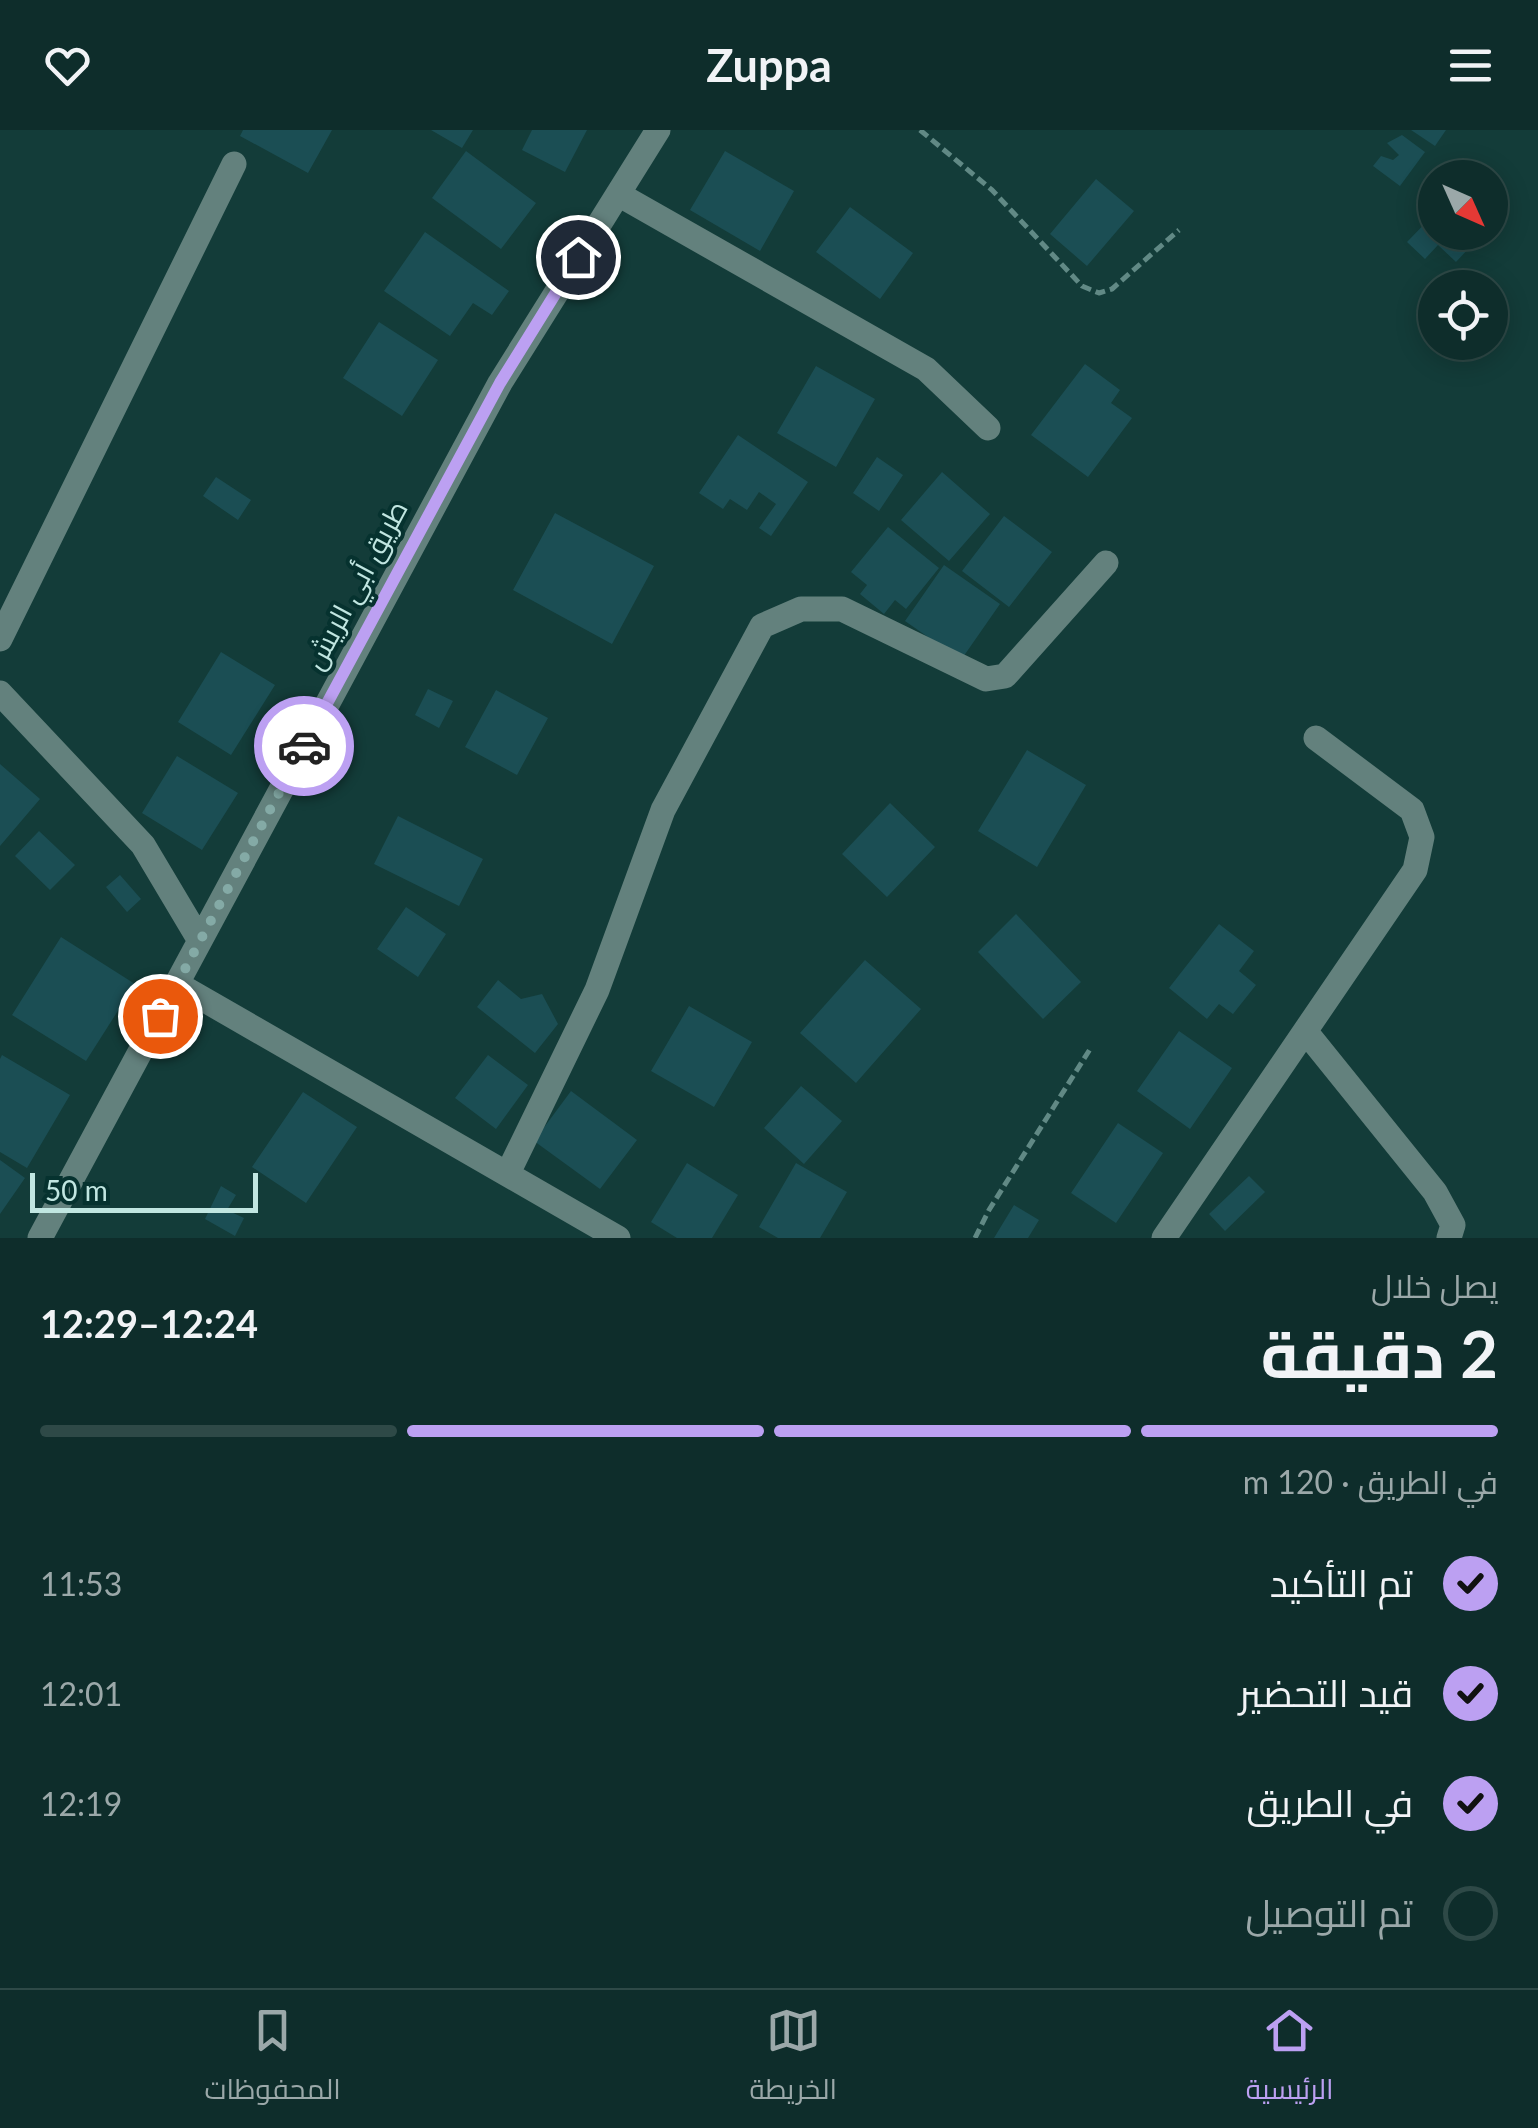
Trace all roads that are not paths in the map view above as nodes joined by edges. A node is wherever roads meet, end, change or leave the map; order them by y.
1 (658, 130) edge
2 (234, 164) dead end
3 (618, 194) junction
4 (988, 428) dead end
5 (1106, 563) dead end
6 (0, 639) edge
7 (0, 693) edge
8 (1316, 738) dead end
9 (199, 940) junction
10 (177, 984) junction
11 (1306, 1032) junction
12 (508, 1173) junction
13 (40, 1238) edge
14 (618, 1238) edge
15 (1164, 1238) edge
16 (1449, 1238) edge

1 - 3 street, طريق أبي الريش
2 - 6 street
3 - 4 street
3 - 9 street, طريق أبي الريش
5 - 12 street
7 - 9 street
8 - 11 street
9 - 10 street, طريق أبي الريش
10 - 12 street
10 - 13 street, طريق أبي الريش
11 - 15 street
11 - 16 street
12 - 14 street

